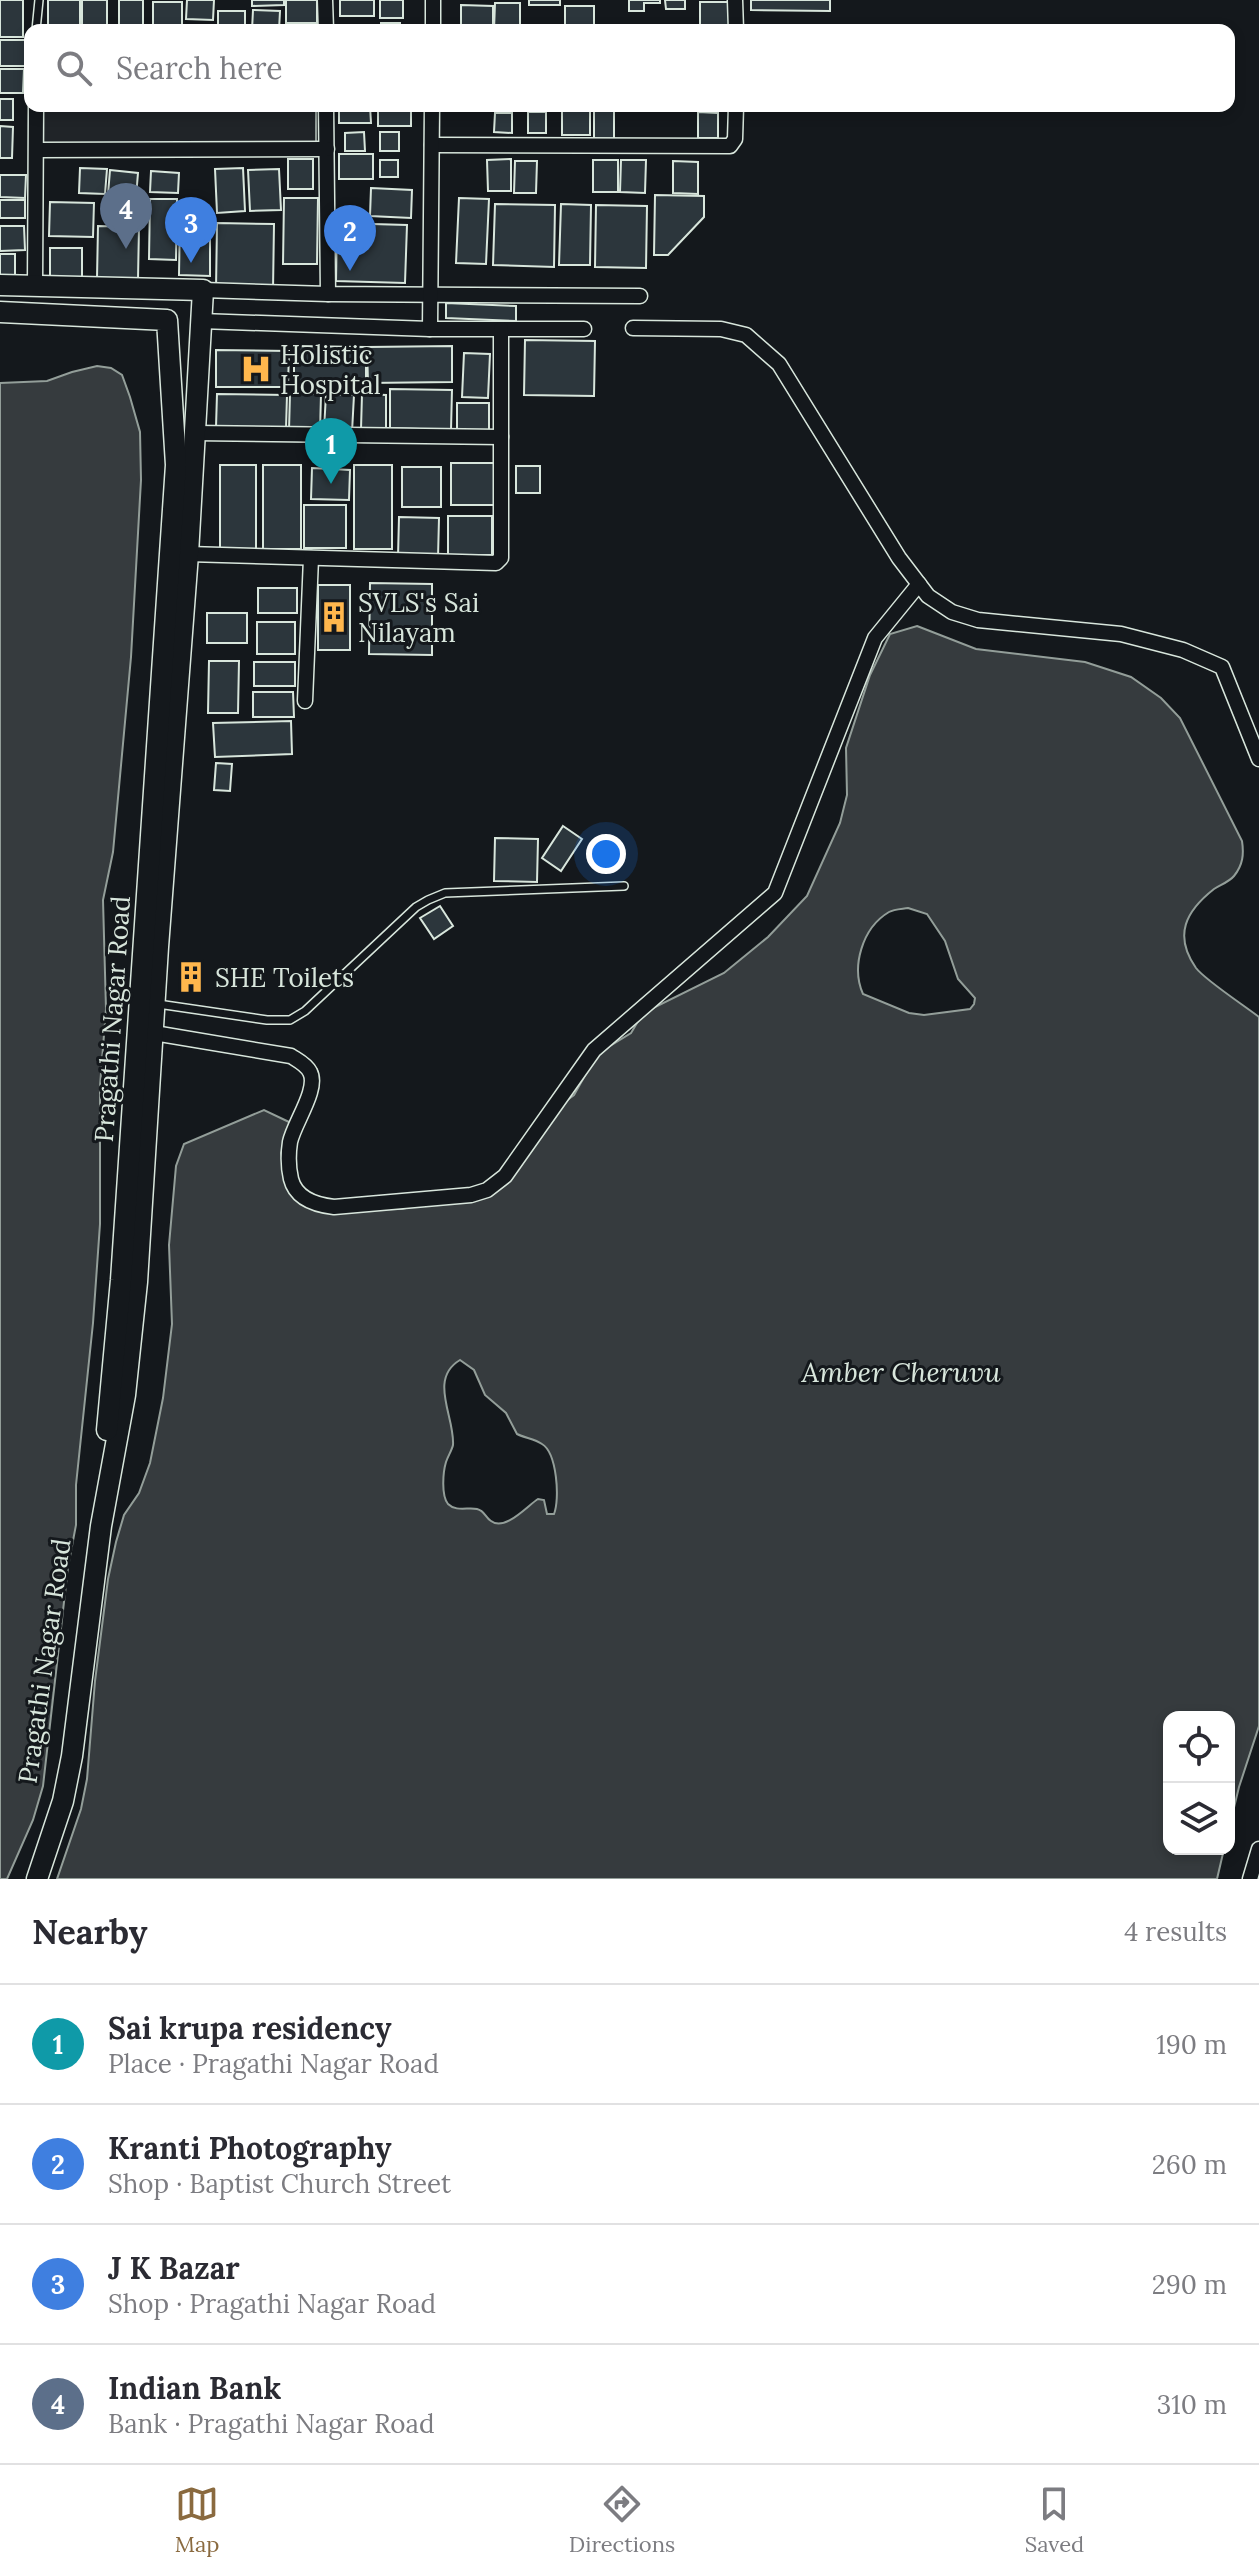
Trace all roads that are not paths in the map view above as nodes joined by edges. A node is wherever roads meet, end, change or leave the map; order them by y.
1 (39, 0) edge
2 (325, 0) edge
3 (433, 0) edge
4 (735, 0) edge
5 (37, 24) edge
6 (326, 24) edge
7 (433, 24) edge
8 (736, 24) edge
9 (36, 112) edge
10 (326, 112) edge
11 (432, 112) edge
12 (736, 112) edge
13 (432, 145) junction
14 (327, 149) junction
15 (37, 150) junction
16 (0, 285) edge
17 (35, 286) junction
18 (169, 290) junction
19 (203, 290) junction
20 (328, 294) junction
21 (430, 295) junction
22 (640, 296) dead end
23 (0, 312) edge
24 (167, 320) junction
25 (201, 321) junction
26 (633, 328) dead end
27 (430, 329) junction
28 (501, 329) junction
29 (584, 329) dead end
30 (194, 433) junction
31 (501, 437) junction
32 (188, 554) junction
33 (311, 558) junction
34 (919, 584) junction
35 (305, 701) dead end
36 (1259, 759) edge
37 (624, 886) dead end
38 (155, 1004) junction
39 (154, 1033) junction
40 (1259, 1849) edge
41 (23, 1879) edge
42 (37, 1879) edge
43 (1250, 1879) edge

1 - 5 lane
2 - 6 street
3 - 7 street
4 - 8 street
9 - 15 street
10 - 14 street
11 - 13 street
12 - 13 street
13 - 21 street
14 - 15 street
14 - 20 street
15 - 17 street
16 - 17 main road
17 - 18 main road
18 - 19 main road
18 - 24 main road, Pragathi Nagar Road
19 - 20 street
19 - 25 main road, Pragathi Nagar Road
20 - 21 street
21 - 22 street
21 - 27 street
23 - 24 main road
24 - 25 main road
24 - 41 main road, Pragathi Nagar Road
25 - 27 street
25 - 30 main road, Pragathi Nagar Road
26 - 34 street
27 - 28 street
28 - 29 street
28 - 31 street
30 - 31 street
30 - 32 main road, Pragathi Nagar Road
31 - 33 street
32 - 33 street
32 - 38 main road, Pragathi Nagar Road
33 - 35 street
34 - 36 street
34 - 39 street
37 - 38 lane
38 - 39 main road, Pragathi Nagar Road
39 - 42 main road, Pragathi Nagar Road
40 - 43 street

